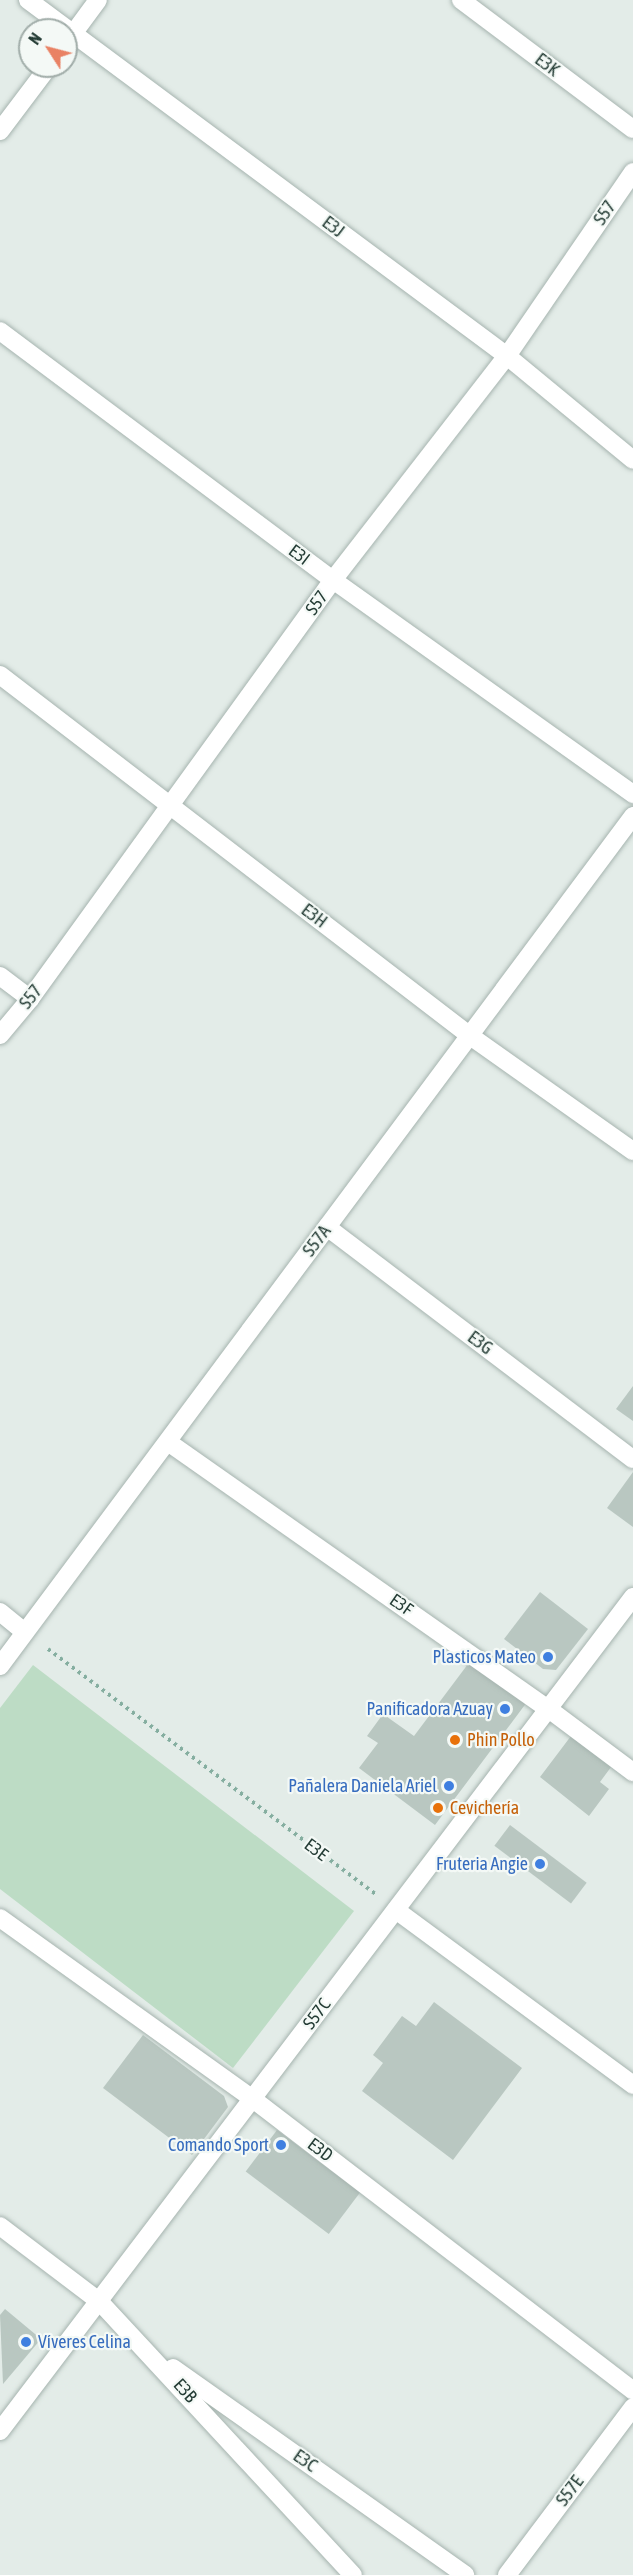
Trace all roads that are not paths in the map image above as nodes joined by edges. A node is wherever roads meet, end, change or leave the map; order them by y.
1 (28, 0) edge
2 (98, 0) edge
3 (461, 0) edge
4 (47, 18) edge
5 (78, 26) edge
6 (78, 45) edge
7 (40, 78) edge
8 (633, 129) edge
9 (0, 131) edge
10 (633, 172) edge
11 (0, 331) edge
12 (507, 356) junction
13 (633, 460) edge
14 (333, 580) junction
15 (0, 675) edge
16 (633, 794) edge
17 (171, 806) junction
18 (633, 816) edge
19 (0, 976) edge
20 (30, 999) junction
21 (0, 1035) edge
22 (470, 1035) junction
23 (633, 1151) edge
24 (327, 1227) junction
25 (168, 1442) junction
26 (633, 1459) edge
27 (633, 1597) edge
28 (0, 1612) edge
29 (25, 1632) junction
30 (0, 1666) edge
31 (550, 1710) junction
32 (633, 1772) edge
33 (396, 1910) junction
34 (0, 1918) edge
35 (633, 2085) edge
36 (253, 2099) junction
37 (0, 2226) edge
38 (100, 2302) junction
39 (145, 2348) junction
40 (633, 2391) edge
41 (633, 2407) edge
42 (0, 2431) edge
43 (353, 2575) edge
44 (465, 2575) edge
45 (507, 2575) edge

1 - 4 street, E3J
2 - 5 street
3 - 8 street, E3K
6 - 12 street, E3J
7 - 9 street
10 - 12 street, S57
11 - 14 street, E3I
12 - 13 street, E3J
12 - 14 street, S57
14 - 16 street, E3I
14 - 17 street, S57
15 - 17 street, E3H
17 - 20 street, S57
17 - 22 street, E3H
18 - 22 street, S57A
19 - 20 street
20 - 21 street, S57
22 - 23 street, E3H
22 - 24 street, S57A
24 - 25 street, S57A
24 - 26 street, E3G
25 - 29 street, S57A
25 - 31 street, E3F
27 - 31 street, S57C
28 - 29 street
29 - 30 street, S57A
31 - 32 street, E3F
31 - 33 street, S57C
33 - 35 street
33 - 36 street, S57C
34 - 36 street, E3D
36 - 38 street, S57C
36 - 40 street, E3D
37 - 38 street, E3B
38 - 39 street, E3B
38 - 42 street, S57C
39 - 43 street, E3B
39 - 44 street, E3C
41 - 45 street, S57E

